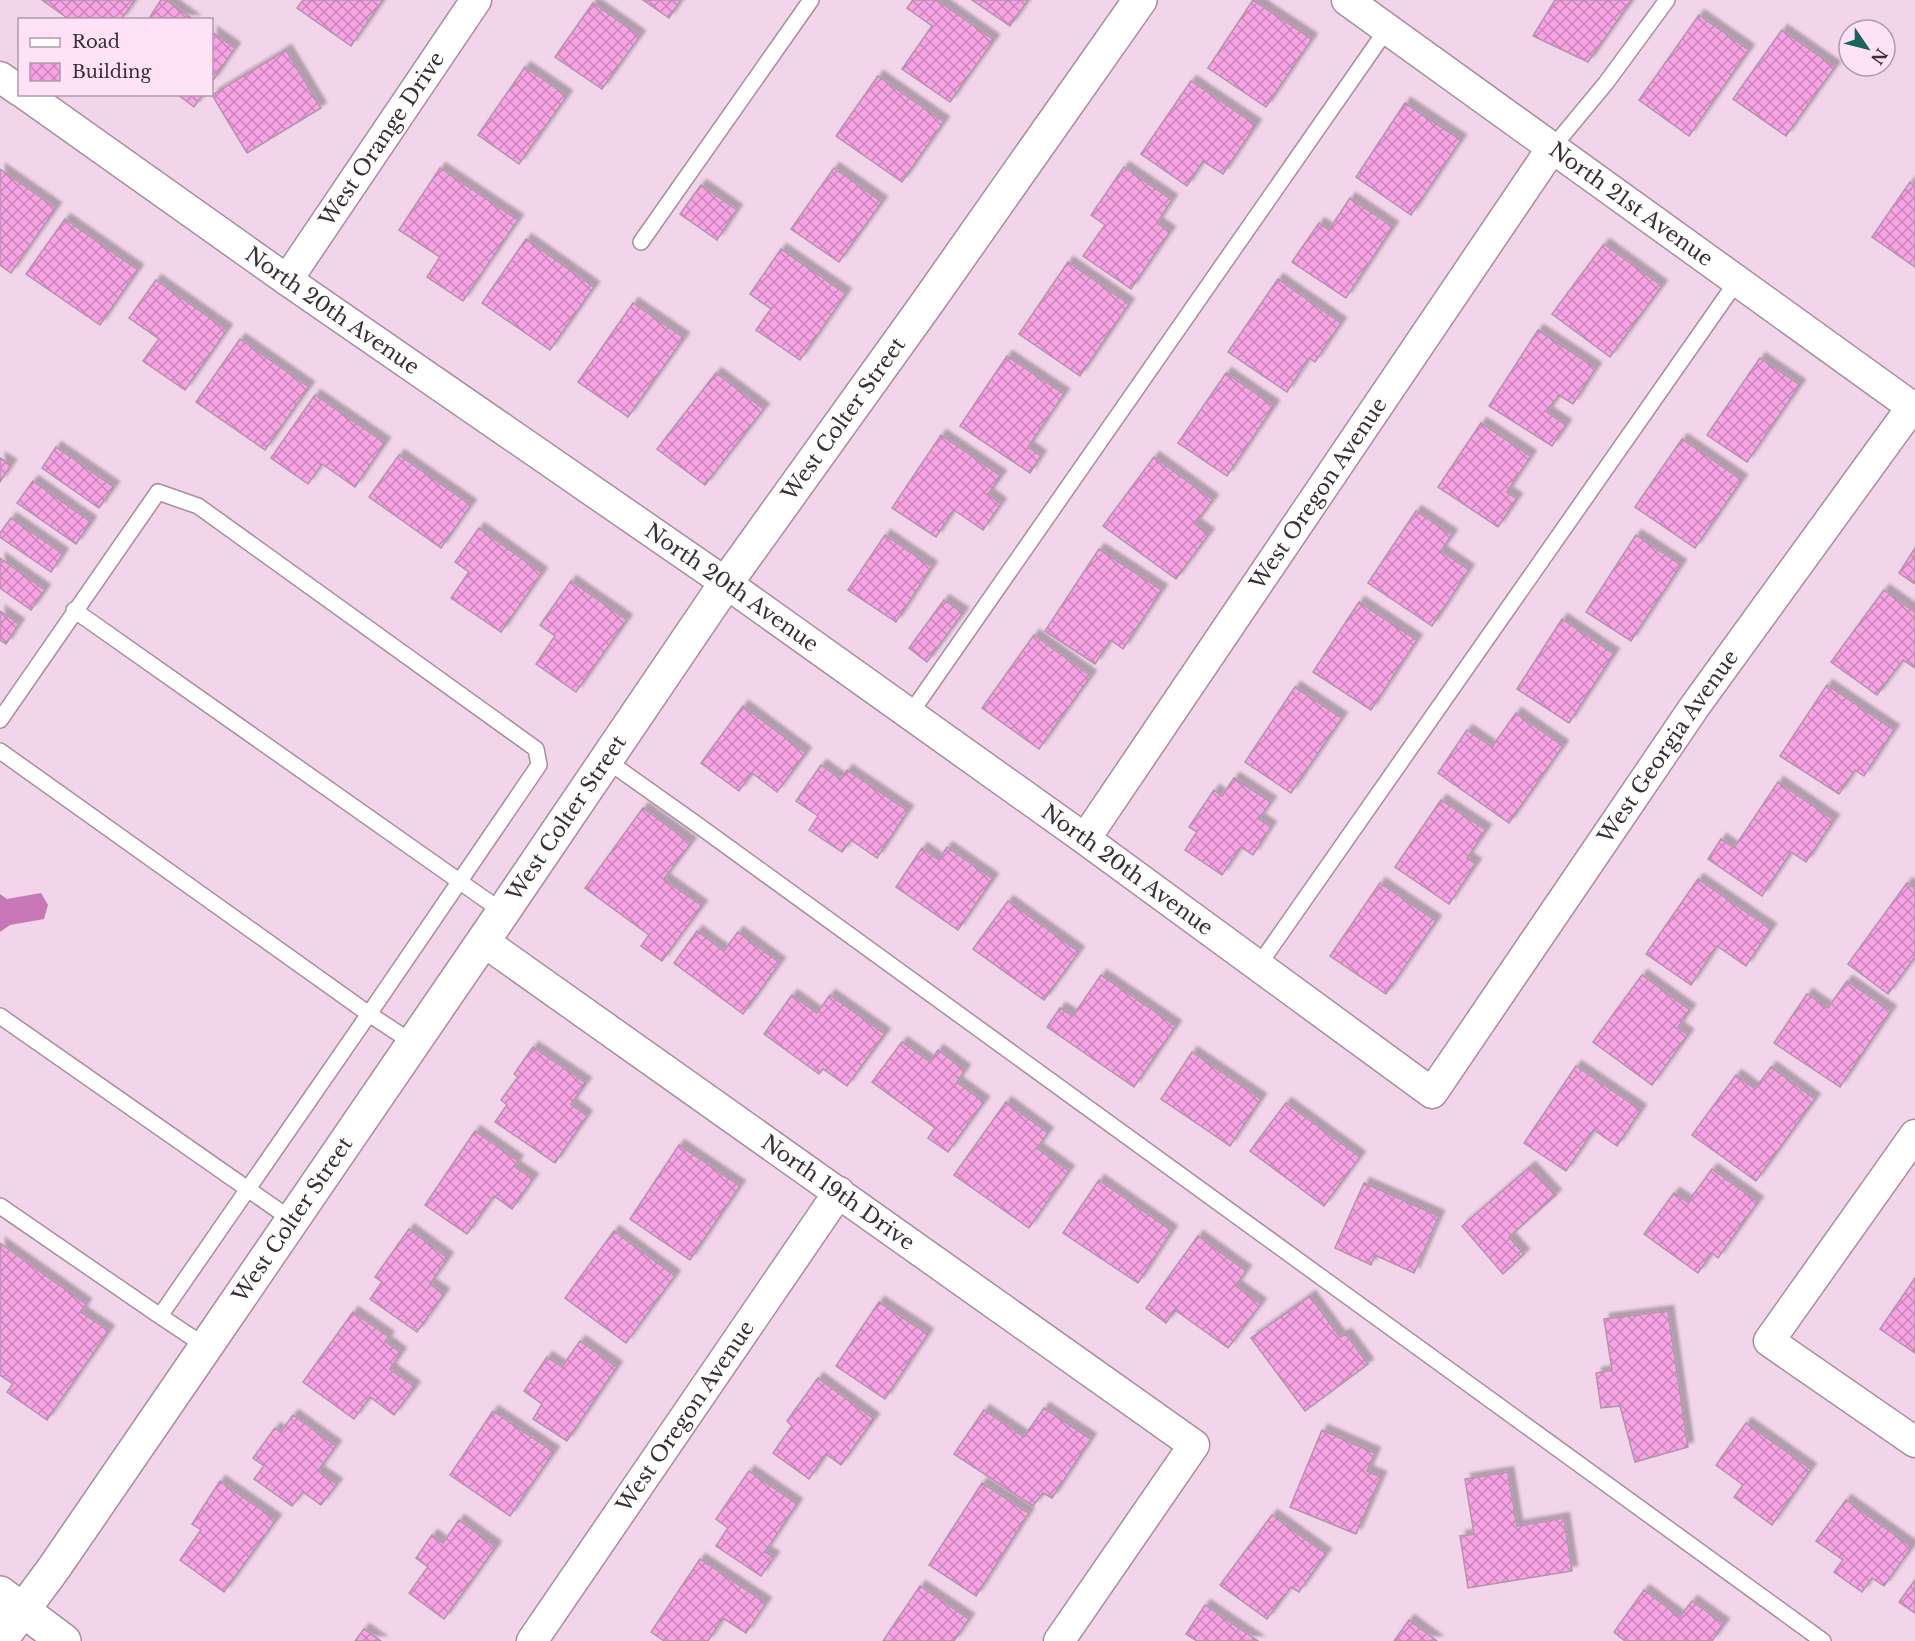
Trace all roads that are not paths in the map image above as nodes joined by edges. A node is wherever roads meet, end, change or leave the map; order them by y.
1 (476, 0) edge
2 (811, 0) edge
3 (1140, 0) edge
4 (1347, 0) edge
5 (1667, 0) edge
6 (1387, 29) junction
7 (0, 77) edge
8 (18, 90) edge
9 (28, 96) edge
10 (1552, 148) junction
11 (641, 243) dead end
12 (287, 280) junction
13 (1737, 281) junction
14 (1913, 408) edge
15 (726, 583) junction
16 (74, 610) junction
17 (910, 714) junction
18 (0, 720) edge
19 (0, 751) edge
20 (606, 760) junction
21 (1085, 839) junction
22 (459, 881) junction
23 (503, 912) junction
24 (483, 941) junction
25 (1258, 966) junction
26 (369, 1014) junction
27 (0, 1016) edge
28 (412, 1043) junction
29 (1432, 1094) joint
30 (1915, 1135) edge
31 (249, 1190) junction
32 (839, 1192) junction
33 (0, 1206) edge
34 (292, 1220) junction
35 (160, 1316) junction
36 (205, 1346) junction
37 (1915, 1442) edge
38 (11, 1602) edge
39 (0, 1641) edge
40 (64, 1641) edge
41 (532, 1641) edge
42 (1059, 1641) edge
43 (1823, 1641) edge

1 - 12 street, West Orange Drive
2 - 11 lane
3 - 15 street, West Colter Street
4 - 6 street, North 21st Avenue
5 - 10 lane
6 - 10 street, North 21st Avenue
6 - 17 lane
7 - 8 street
9 - 12 street, North 20th Avenue
10 - 13 street, North 21st Avenue
10 - 21 street, West Oregon Avenue
12 - 15 street, North 20th Avenue
13 - 14 street, North 21st Avenue
13 - 25 lane
14 - 29 street, West Georgia Avenue
15 - 17 street, North 20th Avenue
15 - 20 street, West Colter Street
16 - 18 lane
16 - 22 lane
16 - 22 lane
17 - 21 street, North 20th Avenue
19 - 26 lane
20 - 23 street, West Colter Street
20 - 43 lane
21 - 25 street, North 20th Avenue
22 - 23 lane
22 - 26 lane
23 - 24 street, West Colter Street
24 - 28 street, West Colter Street
24 - 32 street, North 19th Drive
25 - 29 street, North 20th Avenue
26 - 28 lane
26 - 31 lane
27 - 31 lane
28 - 34 street, West Colter Street
30 - 37 street
31 - 34 lane
31 - 35 lane
32 - 41 street, West Oregon Avenue
32 - 42 street, North 19th Drive
33 - 35 lane
34 - 36 street, West Colter Street
35 - 36 lane
36 - 38 street, West Colter Street
38 - 39 street, West Colter Street
38 - 40 street

